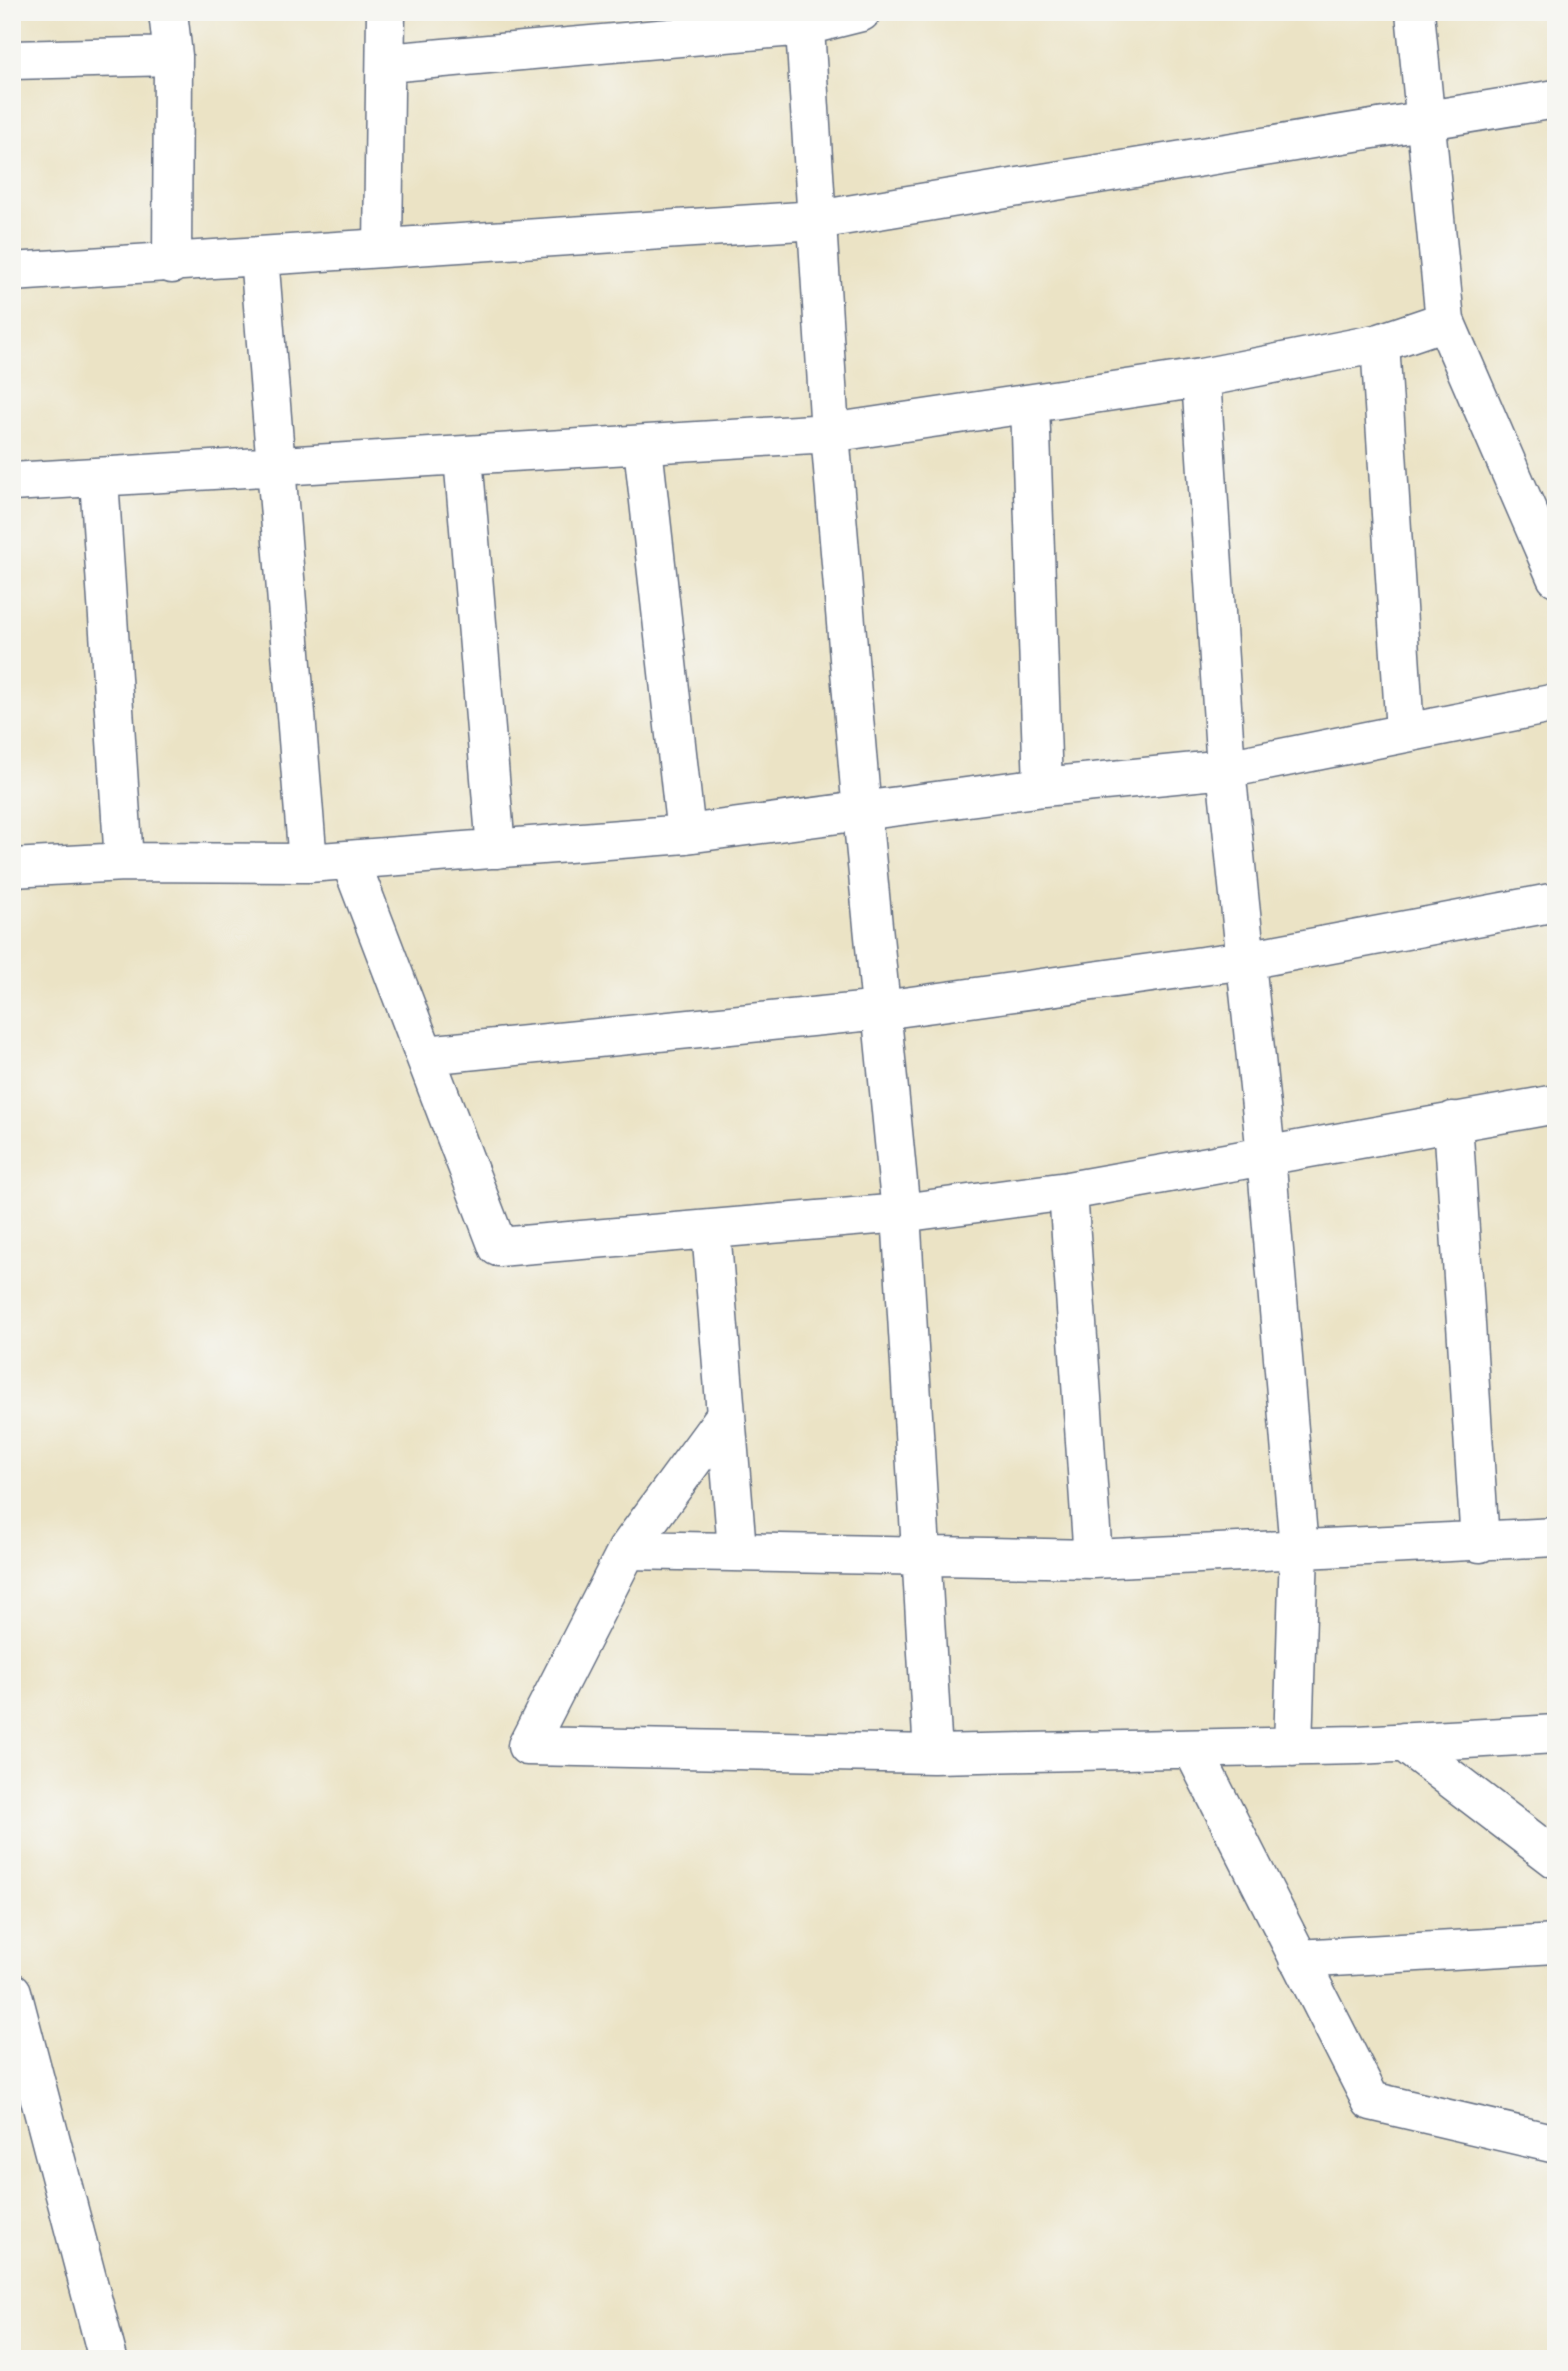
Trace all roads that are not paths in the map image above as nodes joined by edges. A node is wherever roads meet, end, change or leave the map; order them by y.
1 (169, 12) edge
2 (386, 12) edge
3 (861, 12) edge
4 (1415, 12) edge
5 (805, 19) edge
6 (173, 56) junction
7 (12, 60) edge
8 (387, 63) junction
9 (1556, 99) edge
10 (1423, 120) junction
11 (817, 220) junction
12 (383, 247) junction
13 (259, 256) junction
14 (172, 264) junction
15 (12, 272) edge
16 (1445, 321) junction
17 (1380, 343) junction
18 (1200, 378) junction
19 (1030, 404) junction
20 (830, 433) junction
21 (643, 447) junction
22 (463, 457) junction
23 (278, 469) junction
24 (99, 479) junction
25 (12, 482) edge
26 (1556, 578) edge
27 (1556, 703) edge
28 (1405, 732) junction
29 (1226, 769) junction
30 (1043, 787) junction
31 (862, 813) junction
32 (685, 834) junction
33 (496, 849) junction
34 (350, 860) junction
35 (124, 862) junction
36 (308, 863) junction
37 (12, 868) edge
38 (1556, 902) edge
39 (1246, 960) junction
40 (882, 1010) junction
41 (425, 1055) junction
42 (1556, 1104) edge
43 (1453, 1121) junction
44 (1266, 1155) junction
45 (1069, 1191) junction
46 (901, 1213) junction
47 (711, 1230) junction
48 (726, 1415) junction
49 (1556, 1537) edge
50 (1480, 1543) junction
51 (1299, 1549) junction
52 (627, 1550) junction
53 (737, 1550) junction
54 (923, 1555) junction
55 (1093, 1559) junction
56 (1556, 1734) edge
57 (1403, 1742) junction
58 (1293, 1747) junction
59 (1193, 1750) junction
60 (933, 1754) junction
61 (1556, 1859) edge
62 (1556, 1944) edge
63 (1298, 1959) junction
64 (12, 1992) edge
65 (1556, 2144) edge
66 (108, 2359) edge

1 - 6 street
2 - 8 street
3 - 5 street
4 - 10 street
5 - 8 street
5 - 11 street
6 - 7 street
6 - 14 street
8 - 12 street
9 - 10 street
10 - 11 street
10 - 16 street
11 - 12 street
11 - 20 street
12 - 13 street
13 - 14 street
13 - 23 street
14 - 15 street
16 - 17 street
16 - 26 street
17 - 18 street
17 - 28 street
18 - 19 street
18 - 29 street
19 - 20 street
19 - 30 street
20 - 21 street
20 - 31 street
21 - 22 street
21 - 32 street
22 - 23 street
22 - 33 street
23 - 24 street
23 - 36 street
24 - 25 street
24 - 35 street
27 - 28 street
28 - 29 street
29 - 30 street
29 - 39 street
30 - 31 street
31 - 32 street
31 - 40 street
32 - 33 street
33 - 34 street
34 - 36 street
34 - 41 street
35 - 36 street
35 - 37 street
38 - 39 street
39 - 40 street
39 - 44 street
40 - 41 street
40 - 46 street
41 - 47 street
42 - 43 street
43 - 44 street
43 - 50 street
44 - 45 street
44 - 51 street
45 - 46 street
45 - 55 street
46 - 47 street
46 - 54 street
47 - 48 street
48 - 52 street
48 - 53 street
49 - 50 street
50 - 51 street
51 - 55 street
51 - 58 street
52 - 53 street
52 - 60 street
53 - 54 street
54 - 55 street
54 - 60 street
56 - 57 street
57 - 58 street
57 - 61 street
58 - 59 street
59 - 60 street
59 - 63 street
62 - 63 street
63 - 65 street
64 - 66 street

